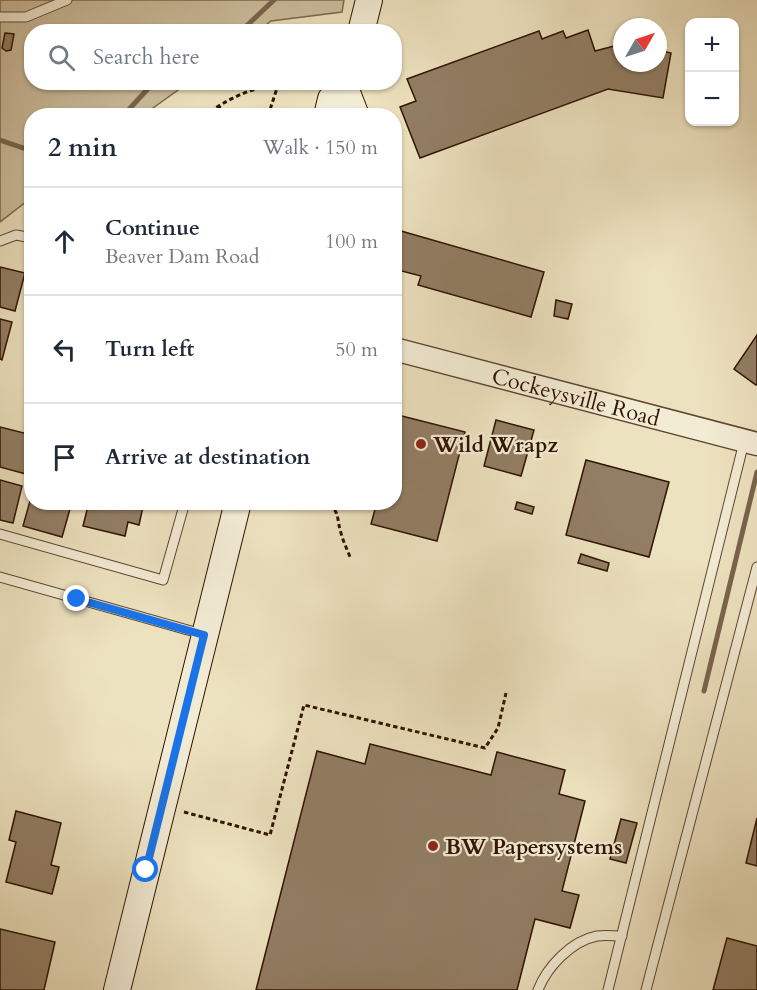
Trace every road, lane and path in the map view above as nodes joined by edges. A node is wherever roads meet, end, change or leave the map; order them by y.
1 (66, 0) edge
2 (0, 17) edge
3 (247, 90) edge
4 (276, 90) edge
5 (342, 90) edge
6 (348, 90) edge
7 (220, 105) junction
8 (216, 108) edge
9 (219, 108) edge
10 (271, 108) edge
11 (329, 108) edge
12 (354, 108) edge
13 (24, 236) edge
14 (0, 241) edge
15 (402, 351) edge
16 (750, 442) edge
17 (183, 510) edge
18 (236, 510) edge
19 (336, 510) edge
20 (0, 534) edge
21 (350, 557) dead end
22 (757, 567) edge
23 (0, 578) edge
24 (204, 635) junction
25 (506, 693) dead end
26 (184, 812) dead end
27 (622, 936) junction
28 (117, 990) edge
29 (538, 990) edge
30 (608, 990) edge
31 (646, 990) edge

1 - 2 lane
3 - 7 path
4 - 10 path
5 - 11 main road
6 - 12 main road
7 - 8 path
7 - 9 path
13 - 14 lane
15 - 16 street, Cockeysville Road
16 - 27 lane
17 - 20 lane
18 - 24 main road
19 - 21 path
22 - 31 lane
23 - 24 lane
24 - 28 main road
25 - 26 path
27 - 29 lane
27 - 30 lane

